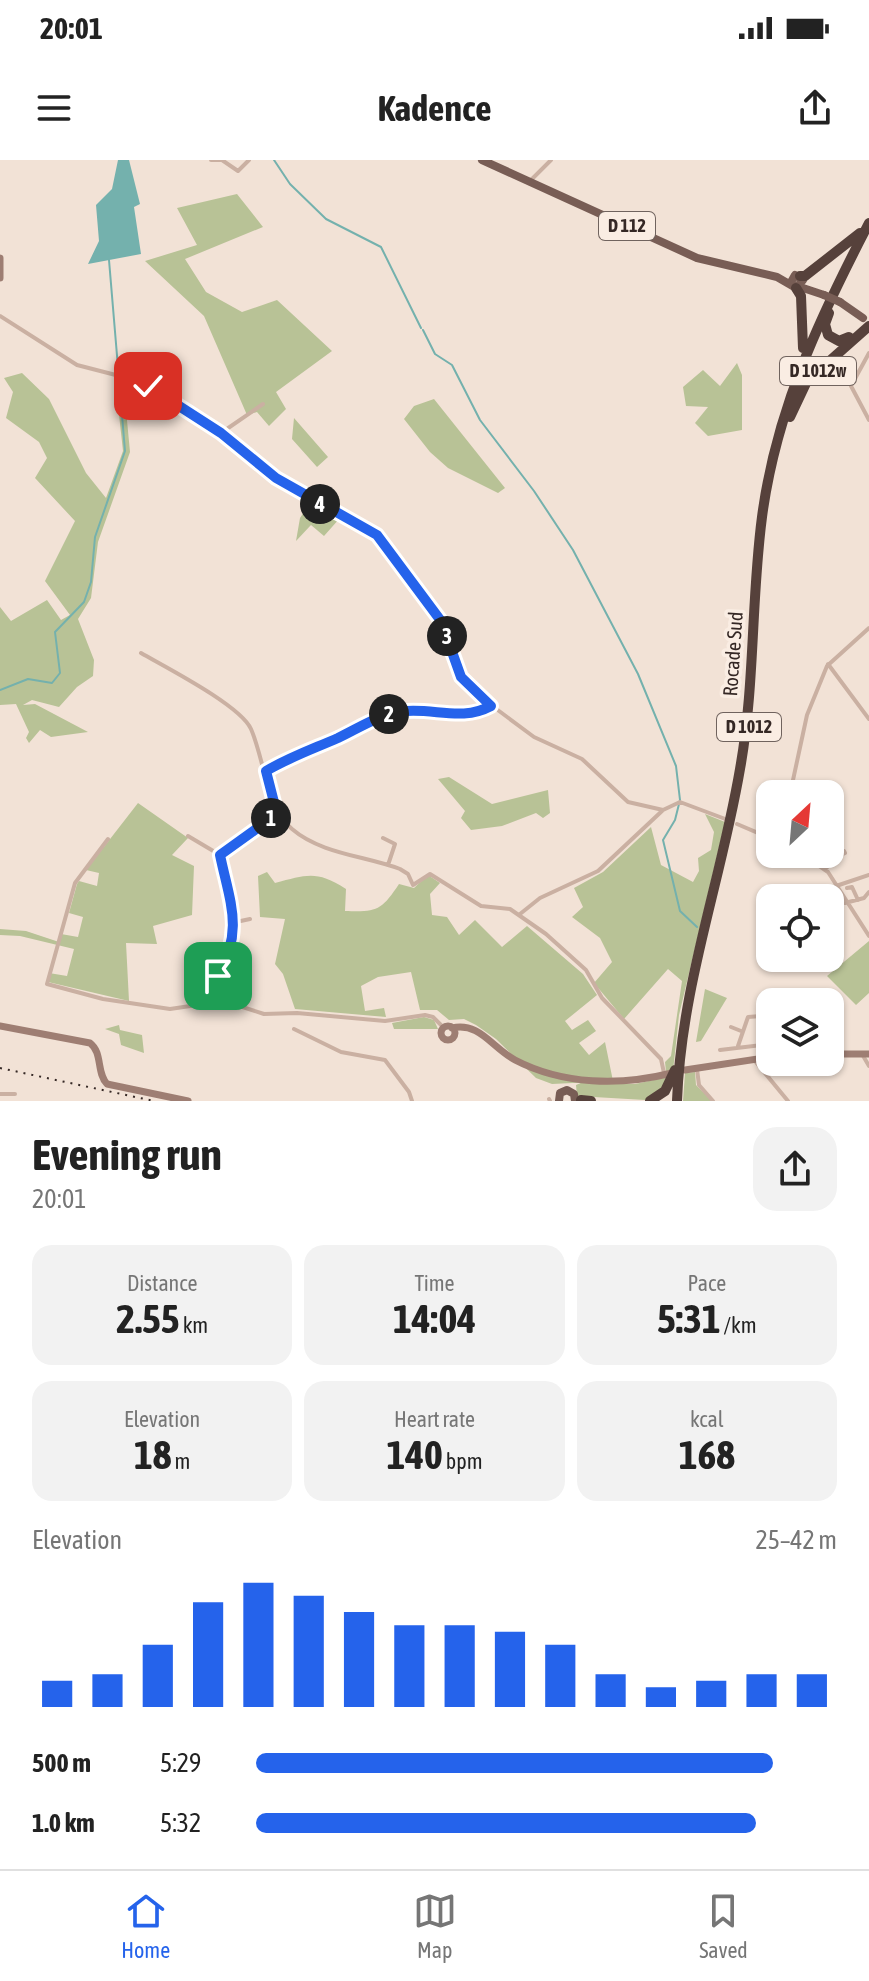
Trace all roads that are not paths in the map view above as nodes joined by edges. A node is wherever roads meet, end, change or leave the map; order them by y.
1 (211, 160) edge
2 (222, 160) edge
3 (249, 160) edge
4 (482, 160) edge
5 (551, 160) edge
6 (530, 182) junction
7 (869, 223) edge
8 (869, 234) edge
9 (0, 258) edge
10 (0, 278) edge
11 (797, 282) junction
12 (835, 304) junction
13 (0, 316) edge
14 (867, 319) edge
15 (869, 353) edge
16 (796, 380) junction
17 (263, 404) dead end
18 (869, 420) edge
19 (785, 430) junction
20 (221, 433) junction
21 (869, 628) edge
22 (141, 653) dead end
23 (828, 664) junction
24 (491, 706) junction
25 (869, 719) edge
26 (266, 771) junction
27 (793, 780) edge
28 (663, 810) junction
29 (277, 814) junction
30 (728, 820) dead end
31 (737, 824) dead end
32 (756, 832) edge
33 (188, 836) dead end
34 (383, 838) dead end
35 (108, 839) dead end
36 (220, 855) junction
37 (388, 865) junction
38 (825, 869) edge
39 (866, 877) edge
40 (835, 884) edge
41 (846, 886) junction
42 (869, 889) edge
43 (844, 897) edge
44 (858, 900) junction
45 (848, 902) junction
46 (520, 914) junction
47 (250, 919) dead end
48 (236, 922) junction
49 (869, 936) edge
50 (201, 1004) junction
51 (747, 1009) dead end
52 (749, 1015) junction
53 (756, 1016) edge
54 (0, 1026) edge
55 (731, 1027) dead end
56 (452, 1028) joint
57 (294, 1029) dead end
58 (741, 1031) junction
59 (681, 1037) junction
60 (756, 1044) edge
61 (738, 1046) junction
62 (720, 1050) dead end
63 (844, 1054) edge
64 (866, 1054) edge
65 (753, 1059) junction
66 (756, 1059) edge
67 (869, 1066) edge
68 (697, 1067) junction
69 (676, 1075) junction
70 (585, 1080) junction
71 (0, 1094) edge
72 (15, 1094) dead end
73 (578, 1095) edge
74 (553, 1100) edge
75 (188, 1101) edge
76 (412, 1101) edge
77 (650, 1101) edge
78 (679, 1101) edge
79 (713, 1101) edge
80 (788, 1101) edge

1 - 2 street
2 - 3 street
4 - 6 main road, D 112
5 - 6 street
6 - 11 main road, D 112
7 - 11 highway
7 - 16 highway, Rocade Sud / D 1012
8 - 12 highway, Rocade Sud
9 - 10 street
11 - 12 main road, D 112, bridge
11 - 16 highway
12 - 14 main road, D 112
12 - 14 highway
12 - 19 highway, Rocade Sud / D 1012
13 - 20 street
14 - 19 highway, D 1012w
15 - 18 street
16 - 59 highway, Rocade Sud / D 1012
17 - 20 street
19 - 69 highway, Rocade Sud / D 1012
20 - 24 street
21 - 23 street
22 - 26 street
23 - 25 street
23 - 27 street
24 - 26 street
24 - 28 street
26 - 29 street
28 - 30 street
28 - 46 street
29 - 36 street
29 - 37 street
31 - 32 street
33 - 36 street
34 - 37 street
35 - 50 street
36 - 48 street
37 - 46 street
38 - 40 street
39 - 41 street
39 - 42 street
41 - 44 street
41 - 45 street
42 - 44 street
43 - 45 street
44 - 45 street
45 - 49 street
46 - 69 street
47 - 48 street
48 - 50 street
50 - 56 street
51 - 52 street
52 - 53 street
52 - 58 street
54 - 75 street
55 - 58 street
56 - 70 street
57 - 76 street
58 - 61 street
59 - 77 highway
59 - 78 highway, Rocade Sud / D 1012
60 - 61 street
61 - 62 street
63 - 64 street
64 - 67 street
65 - 66 street
65 - 68 street
65 - 80 street
68 - 69 street
68 - 79 street
69 - 70 street
69 - 78 highway, Rocade Sud / D 1012
70 - 73 street
71 - 72 street
73 - 74 main road

